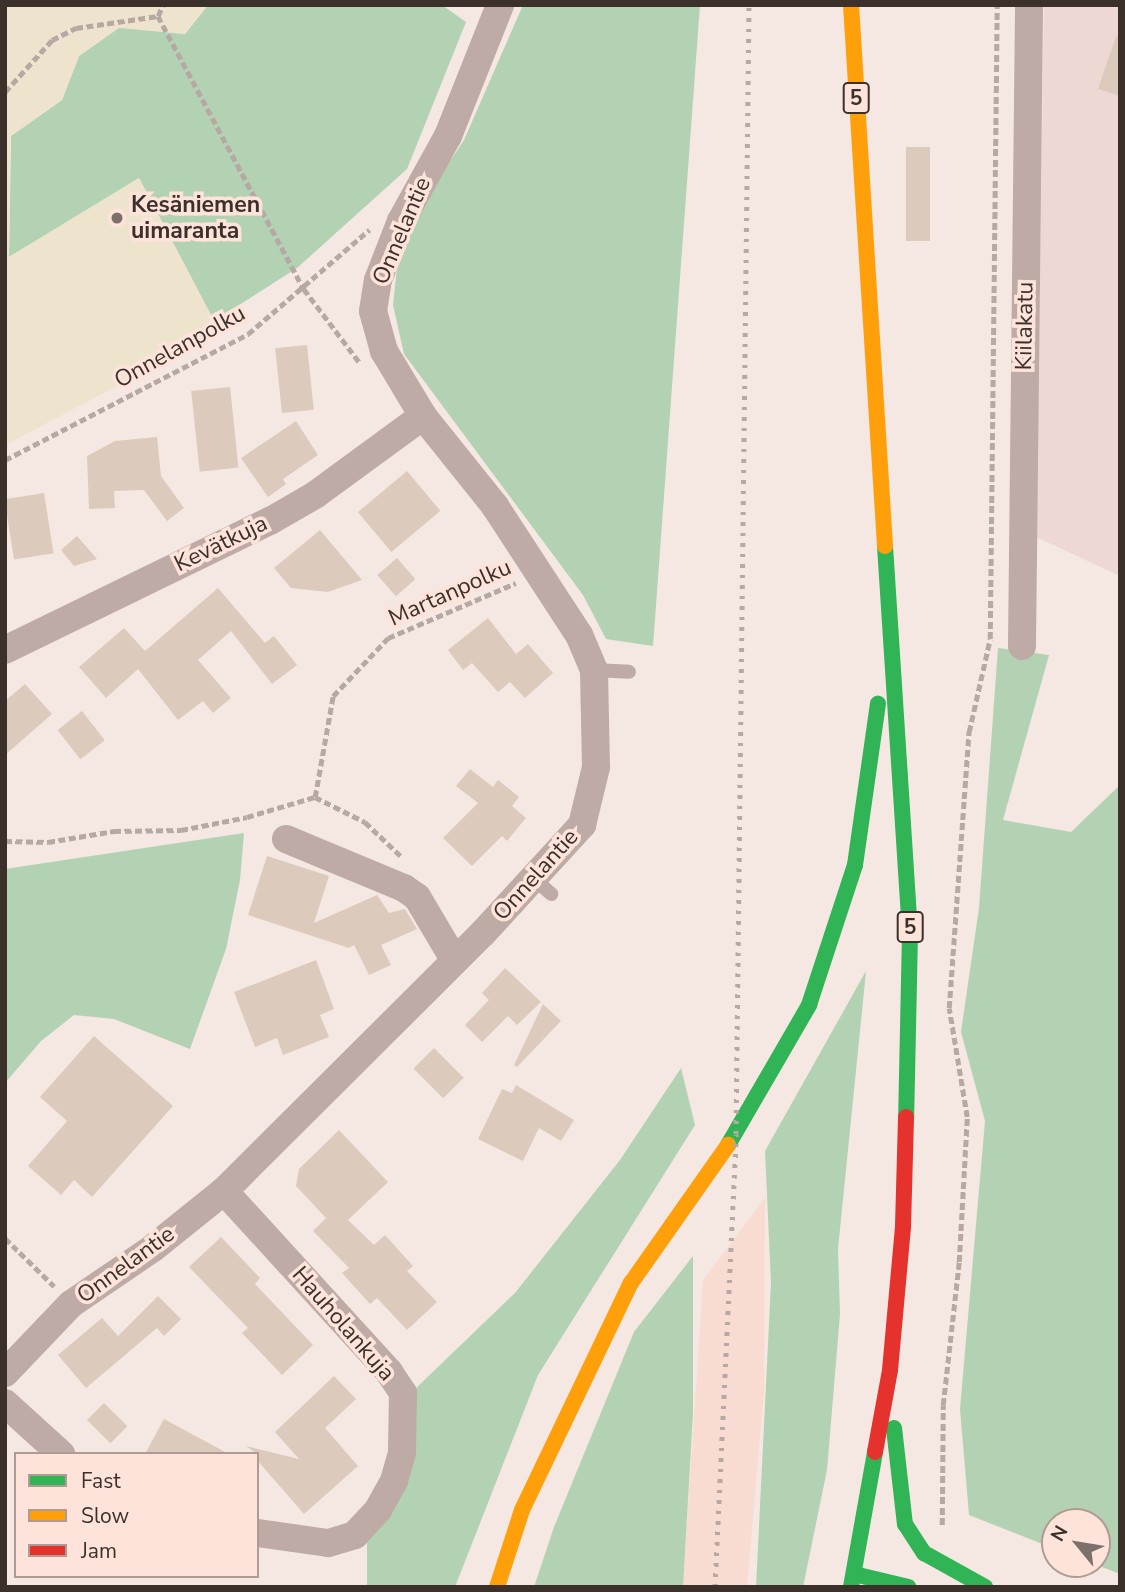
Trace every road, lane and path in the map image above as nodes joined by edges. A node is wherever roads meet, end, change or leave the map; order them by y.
1 (163, 5) edge
2 (500, 5) edge
3 (850, 5) edge
4 (997, 5) edge
5 (1029, 5) edge
6 (158, 16) junction
7 (5, 92) edge
8 (380, 220) dead end
9 (304, 289) junction
10 (423, 416) junction
11 (5, 460) edge
12 (538, 572) junction
13 (888, 629) junction
14 (1022, 646) dead end
15 (5, 650) edge
16 (594, 670) junction
17 (628, 672) dead end
18 (286, 839) dead end
19 (5, 841) edge
20 (455, 961) junction
21 (223, 1191) junction
22 (5, 1238) edge
23 (71, 1304) junction
24 (890, 1370) junction
25 (5, 1373) edge
26 (5, 1403) edge
27 (59, 1452) edge
28 (259, 1533) edge
29 (931, 1557) junction
30 (852, 1581) edge
31 (497, 1587) edge
32 (908, 1587) edge
33 (985, 1587) edge

1 - 6 path
2 - 10 street, Onnelantie
3 - 13 highway, 5
4 - 29 path
5 - 14 street, Kiilakatu
6 - 7 path
6 - 9 path
8 - 9 path, Onnelanpolku
9 - 11 path, Onnelanpolku
10 - 12 street, Onnelantie
10 - 15 street, Kevätkuja
12 - 16 street, Onnelantie
12 - 19 path, Martanpolku
13 - 24 highway, 5
13 - 31 highway
16 - 17 lane
16 - 20 street, Onnelantie
18 - 20 street
20 - 21 street, Onnelantie
21 - 23 street, Onnelantie
21 - 28 street, Hauholankuja
22 - 23 path
23 - 25 street, Onnelantie
24 - 29 highway
24 - 30 highway, 5
26 - 27 street
29 - 33 highway
30 - 32 highway

